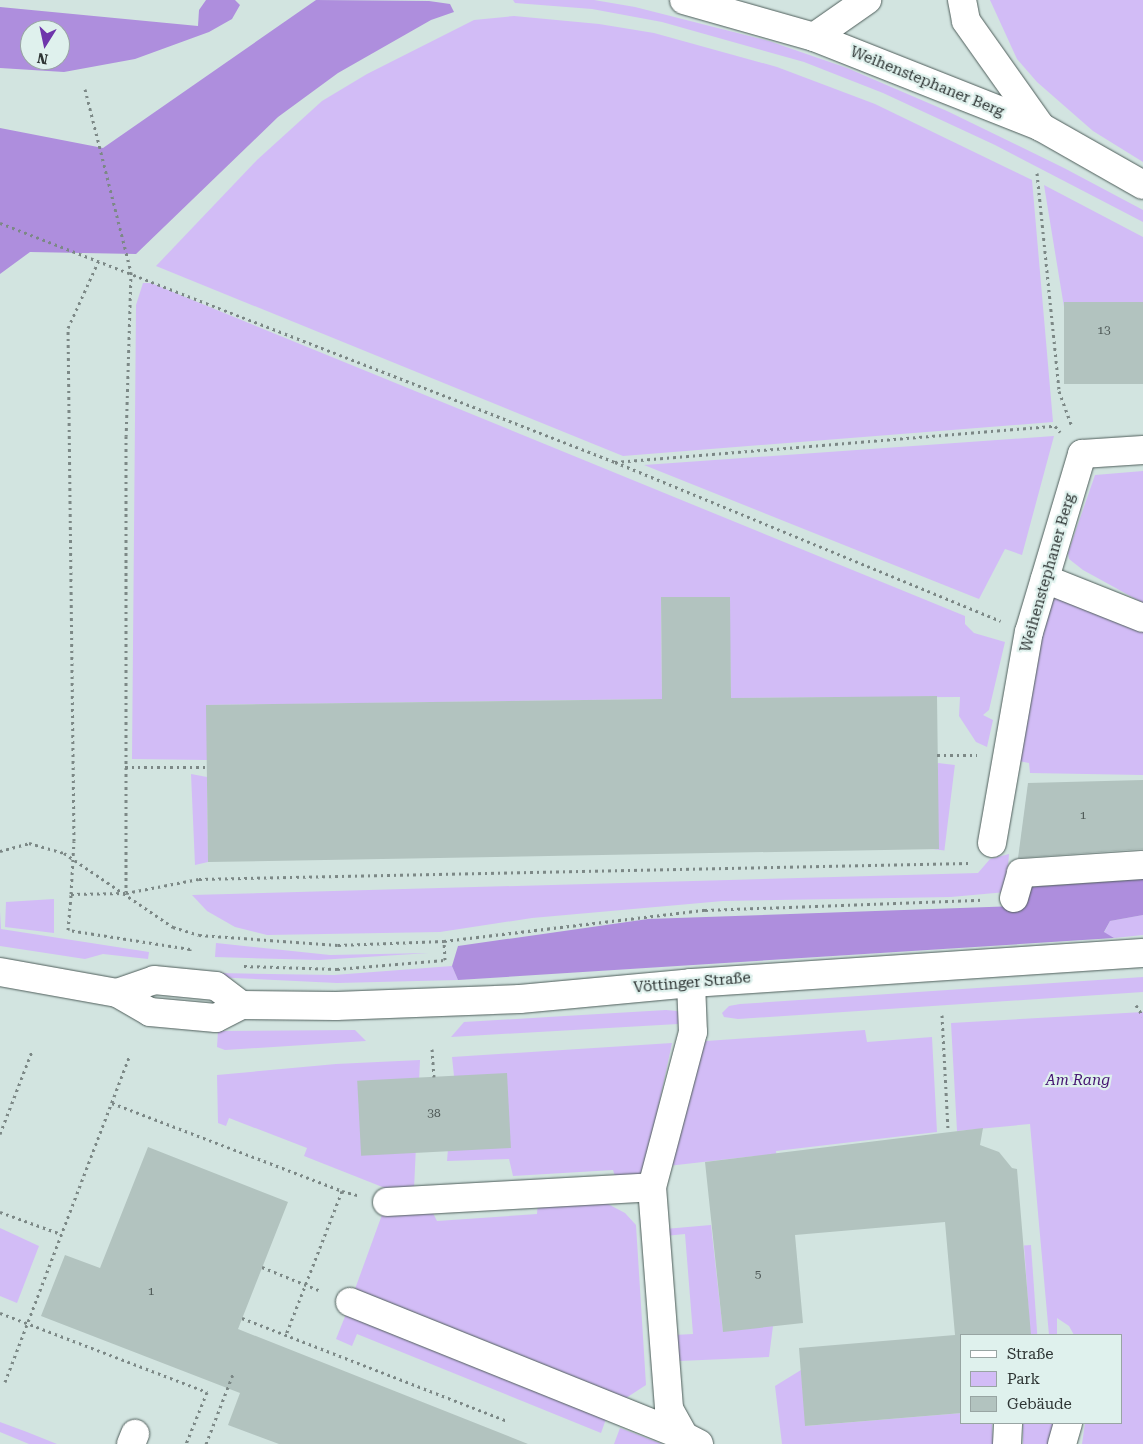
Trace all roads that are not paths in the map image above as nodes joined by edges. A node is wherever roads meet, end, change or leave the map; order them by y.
1 (684, 0) edge
2 (867, 0) edge
3 (962, 0) edge
4 (814, 37) junction
5 (1041, 127) junction
6 (1143, 185) edge
7 (1143, 450) edge
8 (1045, 579) junction
9 (1143, 618) edge
10 (992, 842) road end
11 (1143, 865) edge
12 (1014, 898) road end
13 (1143, 953) edge
14 (0, 972) edge
15 (691, 982) junction
16 (652, 1187) junction
17 (387, 1202) dead end
18 (350, 1302) road end
19 (1008, 1424) edge
20 (1068, 1424) edge
21 (692, 1440) edge
22 (1007, 1444) edge
23 (1062, 1444) edge

1 - 4 main road, Weihenstephaner Berg
2 - 4 main road
3 - 5 main road, Weihenstephaner Berg
4 - 5 main road, Weihenstephaner Berg
5 - 6 main road, Weihenstephaner Berg
7 - 8 main road, Weihenstephaner Berg
8 - 9 main road
8 - 10 main road, Weihenstephaner Berg
11 - 12 main road
13 - 15 main road, Vöttinger Straße
14 - 15 main road, Vöttinger Straße
15 - 16 main road
16 - 17 main road
16 - 21 main road
18 - 21 main road
19 - 22 main road
20 - 23 main road

